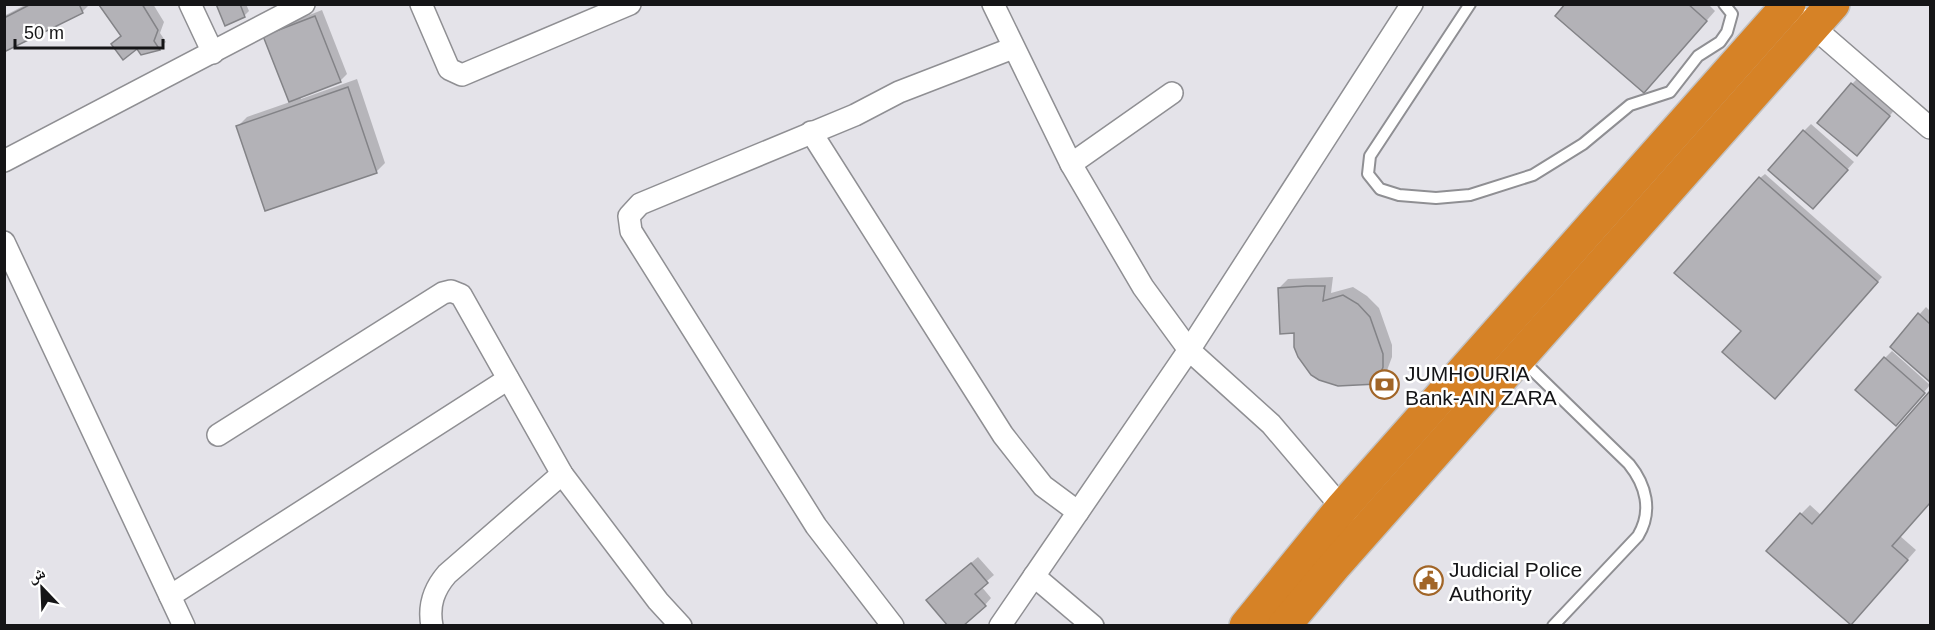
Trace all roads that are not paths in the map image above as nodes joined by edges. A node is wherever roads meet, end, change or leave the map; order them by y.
1 (190, 4) edge
2 (304, 4) edge
3 (421, 4) edge
4 (630, 4) edge
5 (993, 4) edge
6 (1412, 4) edge
7 (1470, 4) edge
8 (1724, 4) edge
9 (1789, 5) edge
10 (1823, 16) edge
11 (1013, 48) junction
12 (213, 53) junction
13 (1172, 93) dead end
14 (1930, 128) edge
15 (811, 132) junction
16 (4, 161) edge
17 (1071, 164) junction
18 (4, 242) edge
19 (1189, 350) junction
20 (1521, 358) junction
21 (508, 379) junction
22 (218, 435) dead end
23 (562, 474) junction
24 (1342, 508) junction
25 (1078, 512) junction
26 (1364, 533) junction
27 (1034, 576) junction
28 (170, 596) junction
29 (184, 626) edge
30 (432, 626) edge
31 (681, 626) edge
32 (893, 626) edge
33 (1000, 626) edge
34 (1093, 626) edge
35 (1246, 626) edge
36 (1284, 626) edge
37 (1553, 626) edge

1 - 12 street
2 - 12 street
3 - 4 street
5 - 11 street
6 - 19 street
7 - 8 lane
9 - 10 street
9 - 24 highway
10 - 14 street
10 - 20 highway
11 - 15 street
11 - 17 street
12 - 16 street
13 - 17 street
15 - 25 street
15 - 32 street
17 - 19 street
18 - 28 street
19 - 24 street
19 - 25 street
20 - 26 highway
20 - 37 lane
21 - 22 street
21 - 23 street
21 - 28 street
23 - 30 street
23 - 31 street
24 - 26 street
24 - 35 highway
25 - 27 street
26 - 36 highway
27 - 33 street
27 - 34 street
28 - 29 street

